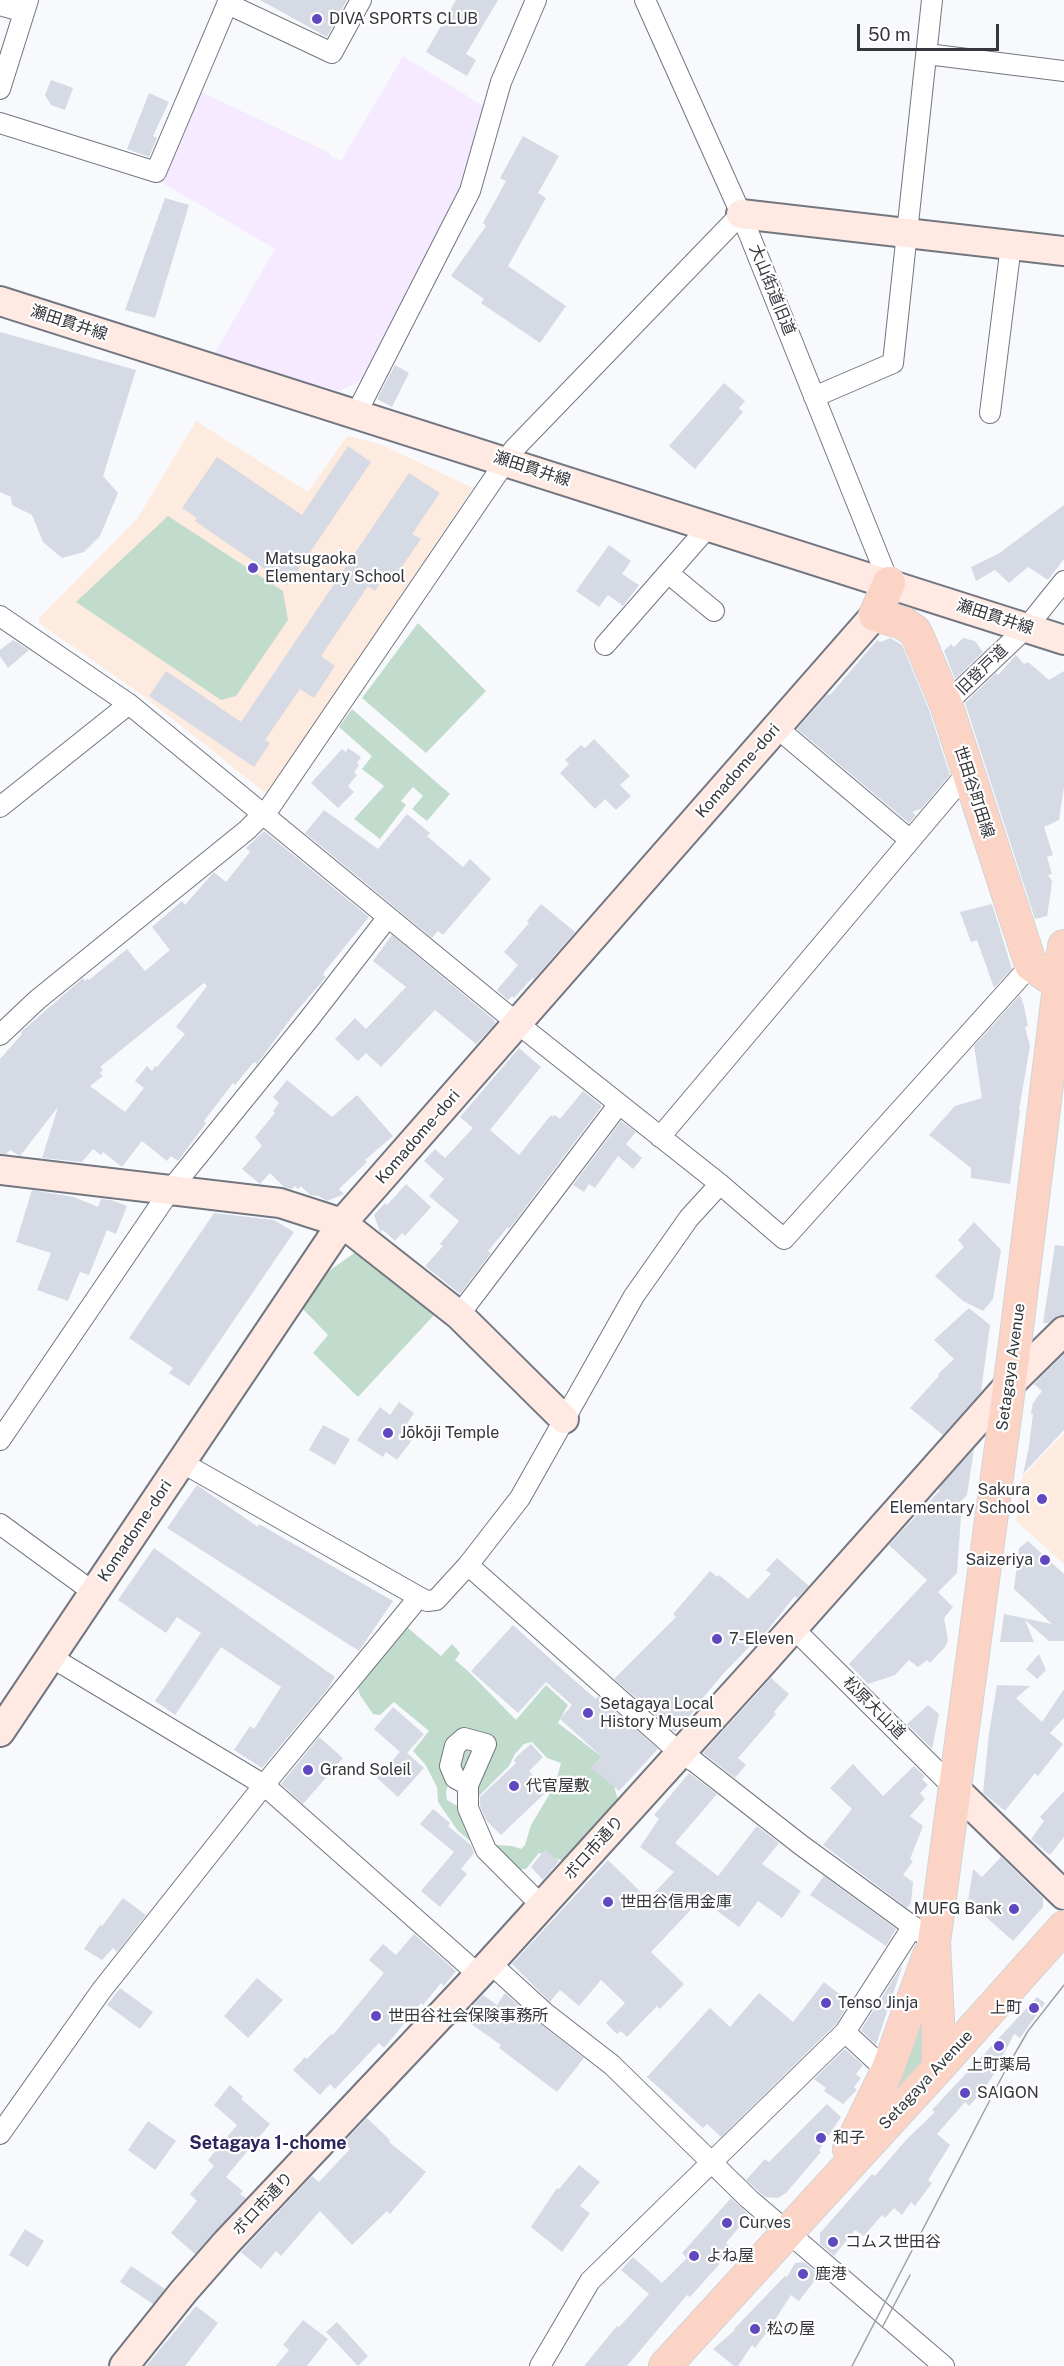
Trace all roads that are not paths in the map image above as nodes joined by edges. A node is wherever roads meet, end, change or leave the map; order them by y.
1 (361, 0) edge
2 (536, 0) edge
3 (645, 0) edge
4 (933, 0) edge
5 (228, 2) edge
6 (0, 5) edge
7 (26, 6) edge
8 (927, 54) junction
9 (1064, 71) edge
10 (0, 89) edge
11 (0, 123) edge
12 (741, 214) junction
13 (908, 233) junction
14 (1011, 245) junction
15 (1064, 251) edge
16 (0, 301) edge
17 (814, 397) junction
18 (990, 413) dead end
19 (356, 414) junction
20 (505, 460) junction
21 (709, 526) junction
22 (668, 573) junction
23 (1064, 581) edge
24 (889, 584) junction
25 (714, 610) dead end
26 (875, 615) junction
27 (0, 616) edge
28 (1027, 627) junction
29 (1064, 640) edge
30 (605, 645) dead end
31 (129, 704) junction
32 (946, 704) junction
33 (776, 727) junction
34 (967, 772) junction
35 (0, 807) edge
36 (264, 814) junction
37 (910, 840) junction
38 (388, 917) junction
39 (1064, 946) edge
40 (1031, 965) junction
41 (1061, 982) edge
42 (517, 1023) junction
43 (3, 1025) edge
44 (619, 1104) junction
45 (660, 1137) junction
46 (1052, 1157) edge
47 (0, 1170) edge
48 (720, 1184) junction
49 (171, 1189) junction
50 (342, 1223) junction
51 (459, 1316) junction
52 (1064, 1331) edge
53 (1009, 1385) junction
54 (564, 1419) junction
55 (0, 1440) edge
56 (182, 1462) junction
57 (0, 1524) edge
58 (468, 1565) junction
59 (93, 1592) junction
60 (419, 1597) junction
61 (793, 1628) junction
62 (51, 1657) junction
63 (0, 1732) edge
64 (680, 1753) junction
65 (264, 1785) junction
66 (468, 1785) dead end
67 (954, 1788) junction
68 (1064, 1895) edge
69 (542, 1906) junction
70 (1064, 1926) edge
71 (923, 1934) junction
72 (485, 1969) junction
73 (845, 2032) junction
74 (938, 2068) junction
75 (887, 2071) junction
76 (0, 2134) edge
77 (711, 2163) junction
78 (834, 2180) junction
79 (787, 2232) junction
80 (124, 2366) edge
81 (540, 2366) edge
82 (665, 2366) edge
83 (944, 2366) edge

1 - 5 street
2 - 19 street
3 - 12 street, 大山街道旧道
4 - 8 street
5 - 11 street
6 - 7 street
7 - 10 street
8 - 9 street
8 - 13 street
12 - 13 street
12 - 17 street, 大山街道旧道
12 - 20 street
13 - 14 street
13 - 17 street
14 - 15 street
14 - 18 street
16 - 19 street, 瀬田貫井線
17 - 24 street, 大山街道旧道
19 - 20 street, 瀬田貫井線
20 - 21 street, 瀬田貫井線
20 - 36 street
21 - 22 street
21 - 24 street, 瀬田貫井線
22 - 25 street
22 - 30 street
23 - 28 street, 旧登戸道
24 - 26 main road, Komadome-dori
24 - 28 street, 瀬田貫井線
26 - 32 main road, 世田谷町田線
26 - 33 street, Komadome-dori
27 - 31 street
28 - 29 street, 瀬田貫井線
28 - 32 street, 旧登戸道
31 - 35 street
31 - 36 street
32 - 34 main road, 世田谷町田線
33 - 37 street
33 - 42 street, Komadome-dori
34 - 37 street
34 - 40 main road, 世田谷町田線
36 - 38 street
36 - 43 street
37 - 45 street
38 - 42 street
38 - 49 street
39 - 41 main road, Setagaya Avenue
40 - 41 main road
40 - 48 street
41 - 46 main road, Setagaya Avenue
42 - 44 street
42 - 50 street, Komadome-dori
44 - 45 street
44 - 51 street
45 - 48 street
46 - 53 main road, Setagaya Avenue
47 - 49 street
48 - 54 street
49 - 50 street
49 - 55 street
50 - 51 street
50 - 56 street, Komadome-dori
51 - 54 street
52 - 53 street, ボロ市通り
53 - 61 street, ボロ市通り
53 - 67 main road, Setagaya Avenue
54 - 58 street
56 - 59 street, Komadome-dori
56 - 60 street
57 - 59 street
58 - 60 street
58 - 64 street
59 - 62 street, Komadome-dori
60 - 65 street
61 - 64 street, ボロ市通り
61 - 67 street, 松原大山道
62 - 63 street, Komadome-dori
62 - 65 street
64 - 69 street, ボロ市通り
64 - 71 street
65 - 72 street
65 - 76 street
66 - 69 street
67 - 68 street
67 - 71 main road, Setagaya Avenue
69 - 72 street, ボロ市通り
70 - 74 main road, Setagaya Avenue
71 - 73 street
71 - 74 main road
71 - 75 main road
72 - 77 street
72 - 80 street, ボロ市通り
73 - 75 street
73 - 77 street
74 - 78 main road, Setagaya Avenue
75 - 78 main road
77 - 79 street
77 - 81 street
78 - 79 main road, Setagaya Avenue
79 - 82 main road, Setagaya Avenue
79 - 83 street

